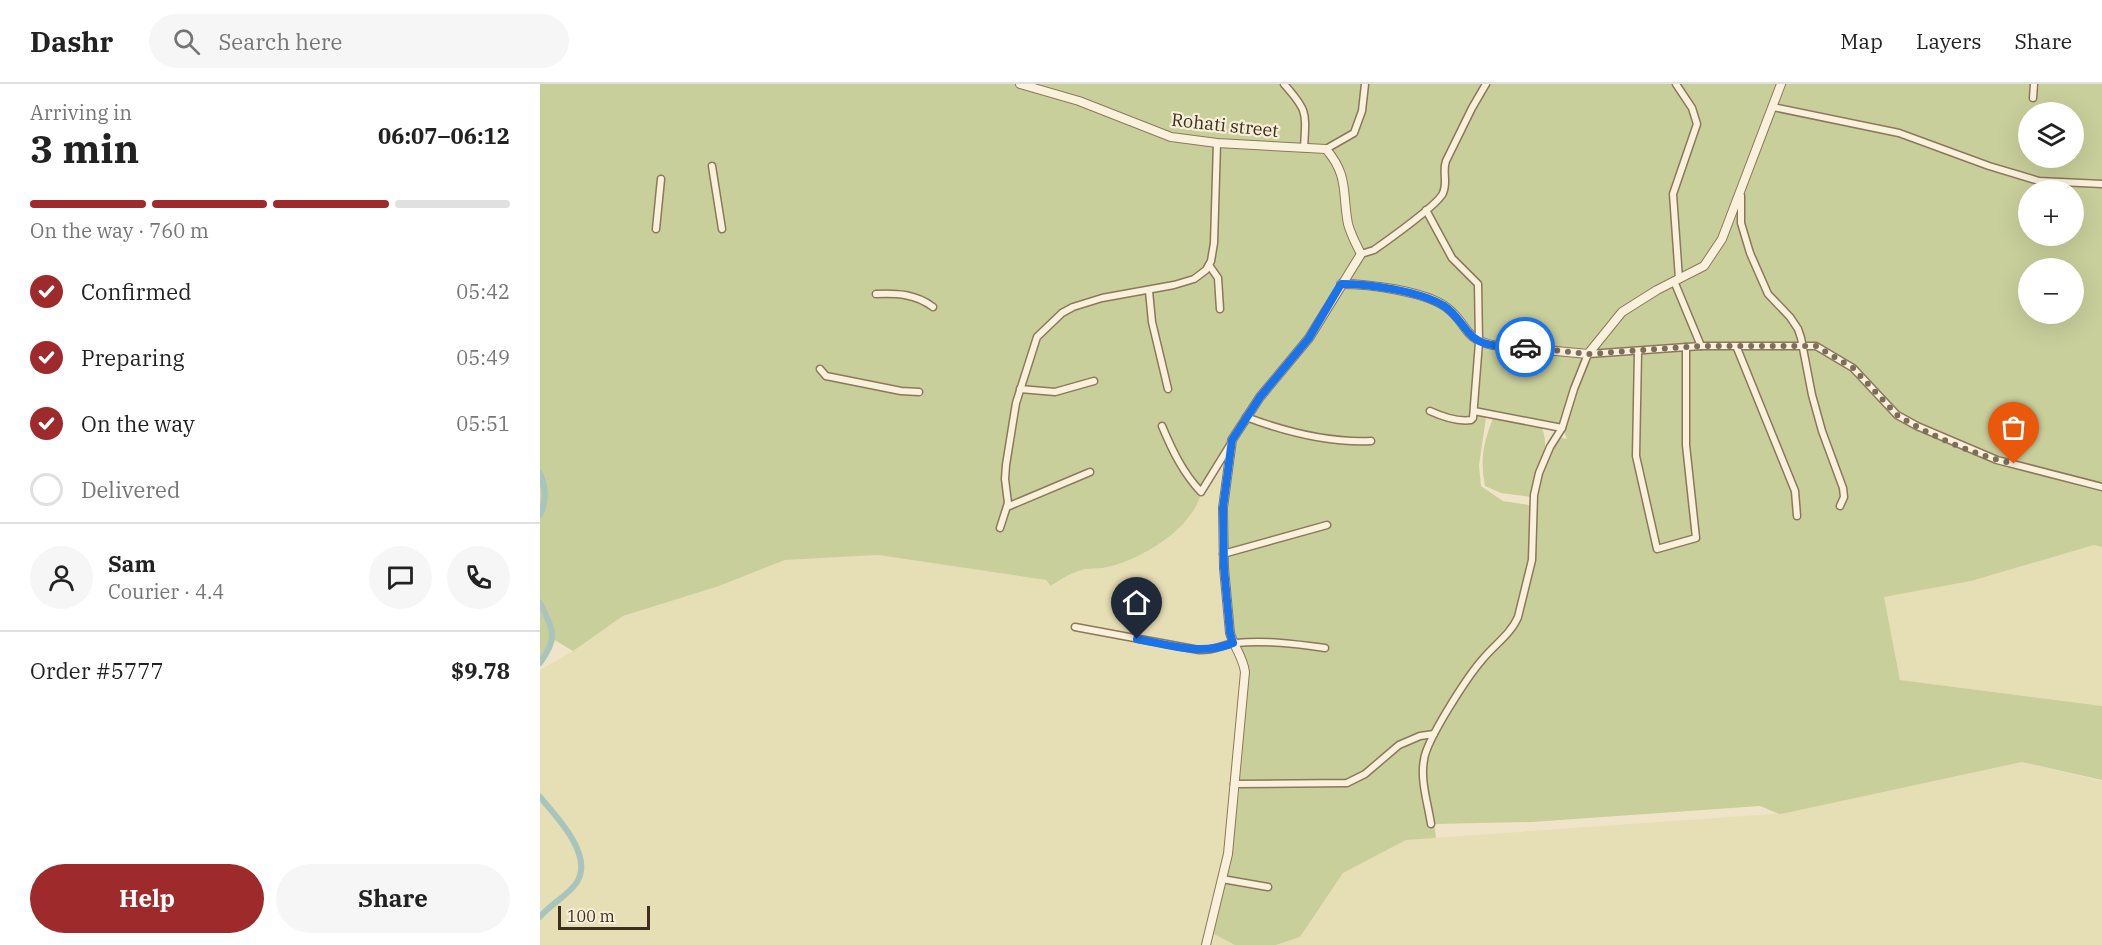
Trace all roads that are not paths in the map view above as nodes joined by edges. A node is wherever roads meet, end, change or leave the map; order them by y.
1 (1020, 84) edge
2 (1284, 84) edge
3 (1365, 84) edge
4 (1486, 84) edge
5 (1676, 84) edge
6 (1780, 84) edge
7 (2034, 84) edge
8 (2033, 98) dead end
9 (1773, 107) junction
10 (1217, 143) junction
11 (1304, 148) junction
12 (1326, 149) junction
13 (712, 166) dead end
14 (661, 179) dead end
15 (2102, 184) edge
16 (1741, 186) junction
17 (1426, 210) junction
18 (656, 229) dead end
19 (722, 229) dead end
20 (1361, 254) junction
21 (1209, 265) junction
22 (1676, 280) junction
23 (1341, 284) junction
24 (1149, 291) junction
25 (876, 294) dead end
26 (933, 307) dead end
27 (1220, 309) dead end
28 (1479, 342) junction
29 (1701, 346) junction
30 (1686, 347) junction
31 (1803, 347) junction
32 (1737, 348) junction
33 (1638, 352) junction
34 (1588, 354) junction
35 (820, 369) dead end
36 (1094, 381) dead end
37 (1020, 389) junction
38 (1168, 389) dead end
39 (919, 392) dead end
40 (1430, 411) dead end
41 (1474, 411) junction
42 (1246, 417) junction
43 (1162, 426) dead end
44 (1562, 428) junction
45 (1232, 440) junction
46 (1371, 441) dead end
47 (1090, 472) dead end
48 (2102, 488) edge
49 (1840, 506) dead end
50 (1007, 507) junction
51 (1797, 516) dead end
52 (1327, 525) dead end
53 (1000, 528) dead end
54 (1223, 554) junction
55 (1075, 627) dead end
56 (1233, 643) junction
57 (1325, 648) dead end
58 (1434, 734) junction
59 (1234, 784) junction
60 (1431, 824) dead end
61 (1222, 879) junction
62 (1268, 886) dead end
63 (1206, 945) edge

1 - 10 street, Rohati street
2 - 11 street
3 - 12 street
4 - 17 street
5 - 22 street
6 - 9 street
7 - 8 street
9 - 15 street
9 - 16 street
10 - 11 street, Rohati street
10 - 21 street
11 - 12 street, Rohati street
12 - 20 street
13 - 19 street
14 - 18 street
16 - 22 street
16 - 31 street
17 - 20 street
17 - 28 street
20 - 23 street
21 - 24 street
21 - 27 street
22 - 29 street
22 - 34 street
23 - 28 street
23 - 42 street
24 - 37 street
24 - 38 street
25 - 26 street
28 - 34 street
28 - 41 street
29 - 30 street
29 - 32 street
30 - 33 street
30 - 33 street
31 - 32 street
31 - 48 street
31 - 49 street
32 - 51 street
33 - 34 street
34 - 44 street
35 - 39 street
36 - 37 street
37 - 50 street
40 - 41 street
41 - 44 street
42 - 45 street
42 - 46 street
43 - 45 street
44 - 58 street
45 - 54 street
47 - 50 street
50 - 53 street
52 - 54 street
54 - 56 street
55 - 56 street
56 - 57 street
56 - 59 street
58 - 59 street
58 - 60 street
59 - 61 street
61 - 62 street
61 - 63 street

